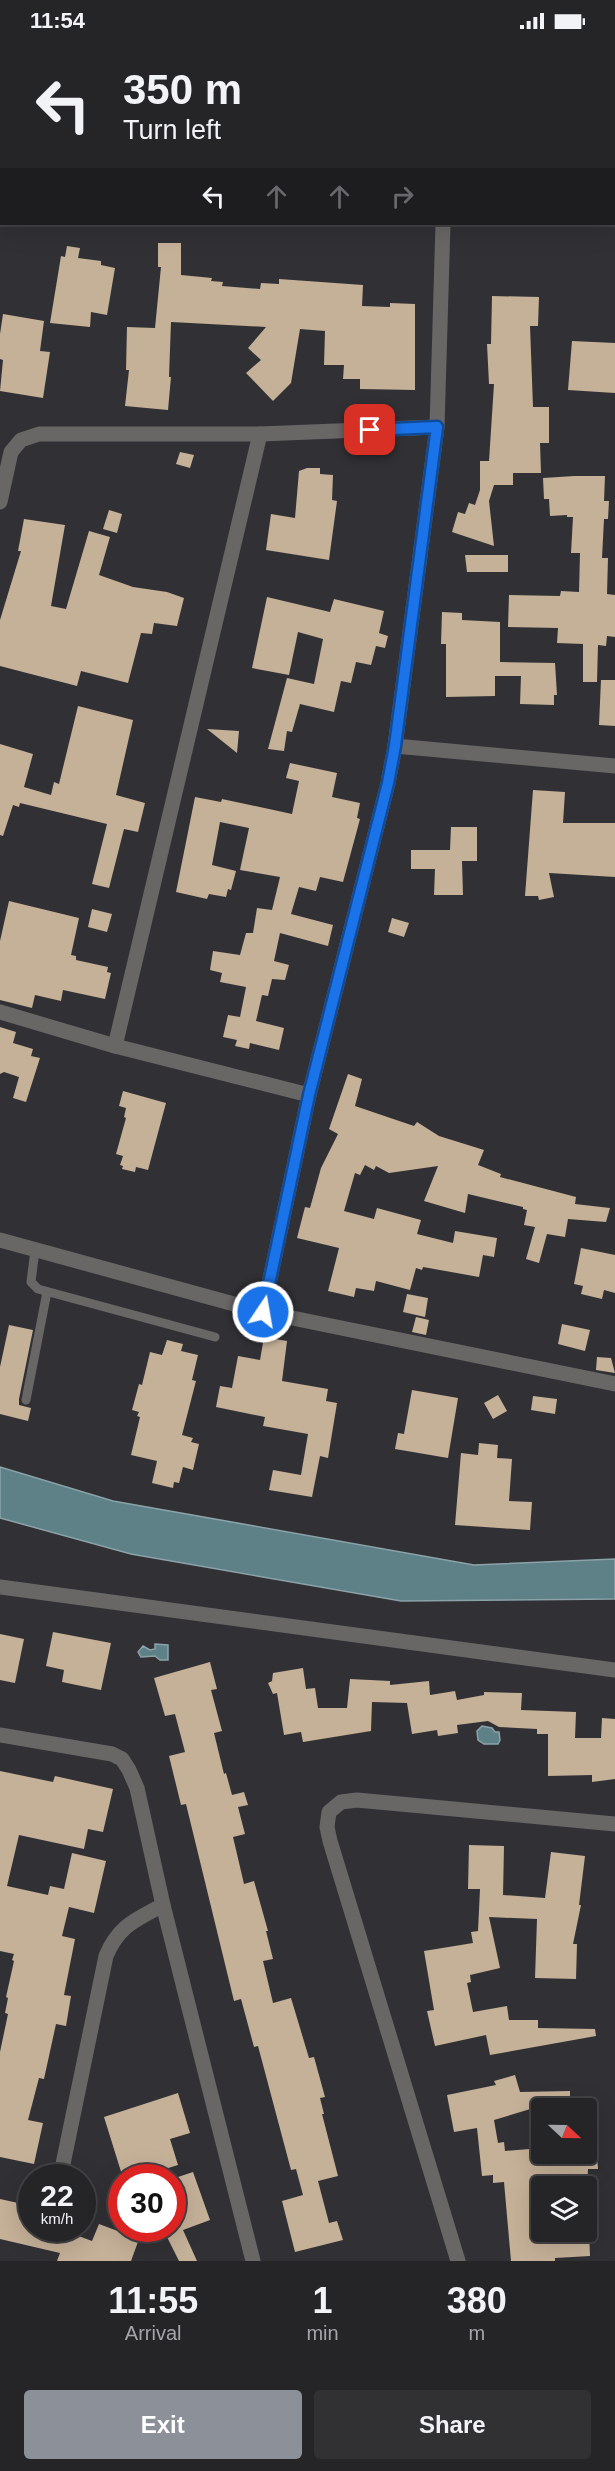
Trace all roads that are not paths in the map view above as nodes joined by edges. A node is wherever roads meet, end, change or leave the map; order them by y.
1 (443, 225) edge
2 (437, 427) junction
3 (260, 434) junction
4 (0, 502) edge
5 (395, 746) junction
6 (615, 766) edge
7 (0, 1012) edge
8 (115, 1046) junction
9 (309, 1095) junction
10 (0, 1240) edge
11 (35, 1250) junction
12 (47, 1292) junction
13 (263, 1312) junction
14 (215, 1337) dead end
15 (615, 1384) edge
16 (26, 1400) dead end
17 (0, 1587) edge
18 (615, 1670) edge
19 (0, 1735) edge
20 (615, 1824) edge
21 (163, 1905) junction
22 (63, 2164) dead end
23 (253, 2261) edge
24 (458, 2261) edge

1 - 2 street
2 - 3 street
2 - 5 street
3 - 4 street
3 - 8 street
5 - 6 street
5 - 9 street
7 - 8 street
8 - 9 street
9 - 13 street
10 - 11 street
11 - 12 lane
11 - 13 street
12 - 14 lane
12 - 16 lane
13 - 15 street
17 - 18 street
19 - 21 street
20 - 24 street
21 - 22 street
21 - 23 street

